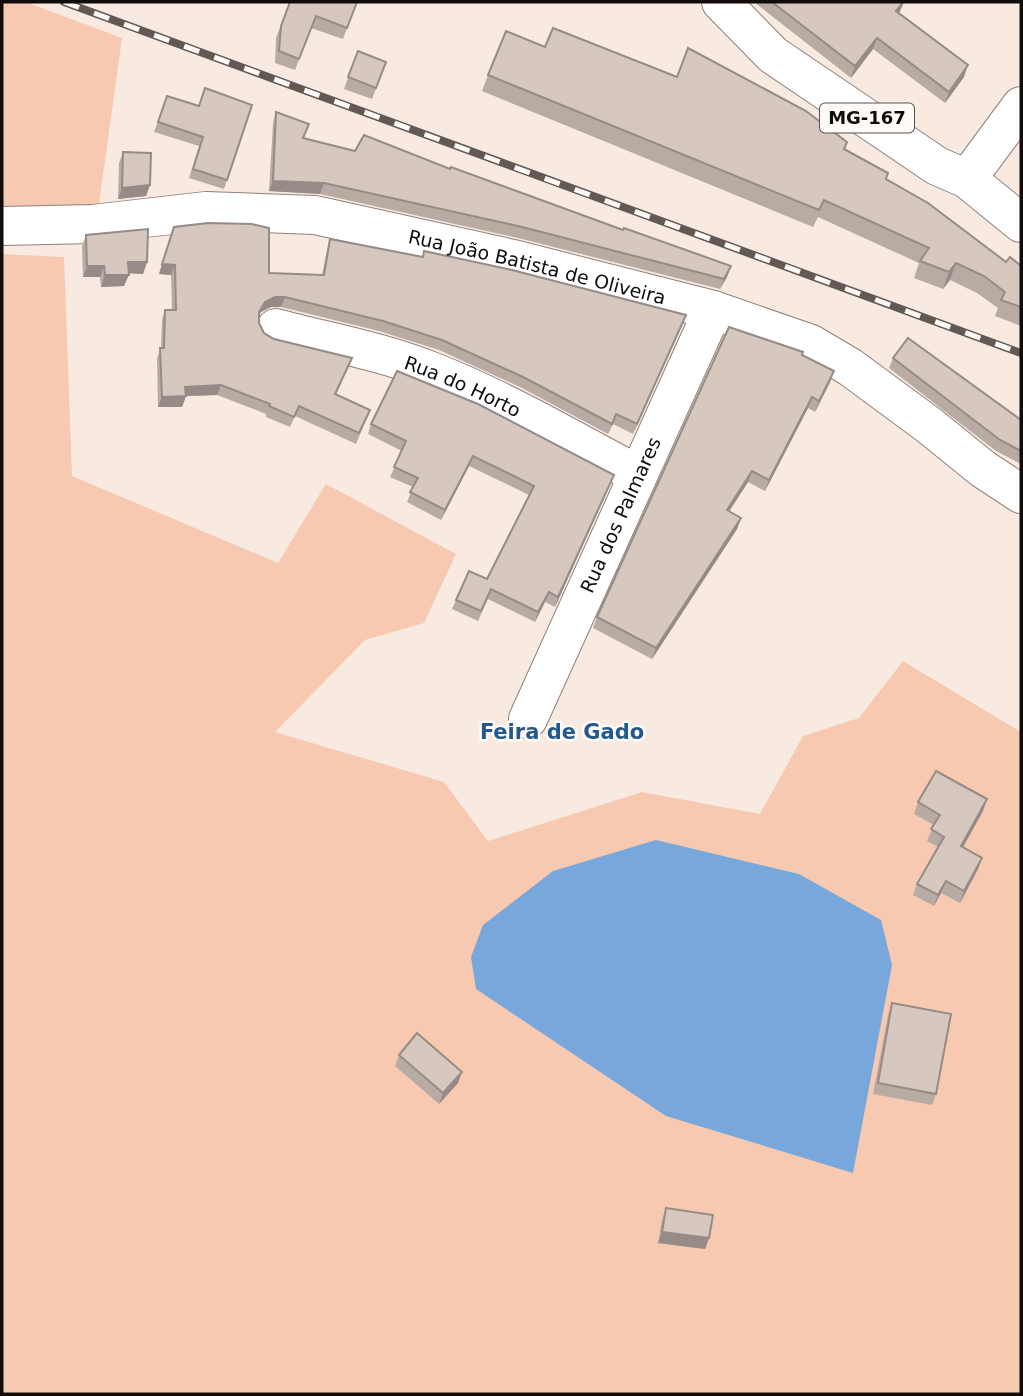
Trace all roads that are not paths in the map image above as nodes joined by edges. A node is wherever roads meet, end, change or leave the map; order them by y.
1 (721, 2) edge
2 (1021, 106) edge
3 (967, 179) junction
4 (1021, 223) edge
5 (2, 226) edge
6 (713, 310) junction
7 (276, 328) dead end
8 (637, 474) junction
9 (1021, 494) edge
10 (528, 719) dead end

1 - 3 street, MG-167
2 - 3 street
3 - 4 street, MG-167
5 - 6 street, Rua João Batista de Oliveira
6 - 8 street, Rua dos Palmares
6 - 9 street, Rua João Batista de Oliveira
7 - 8 street, Rua do Horto
8 - 10 street, Rua dos Palmares

